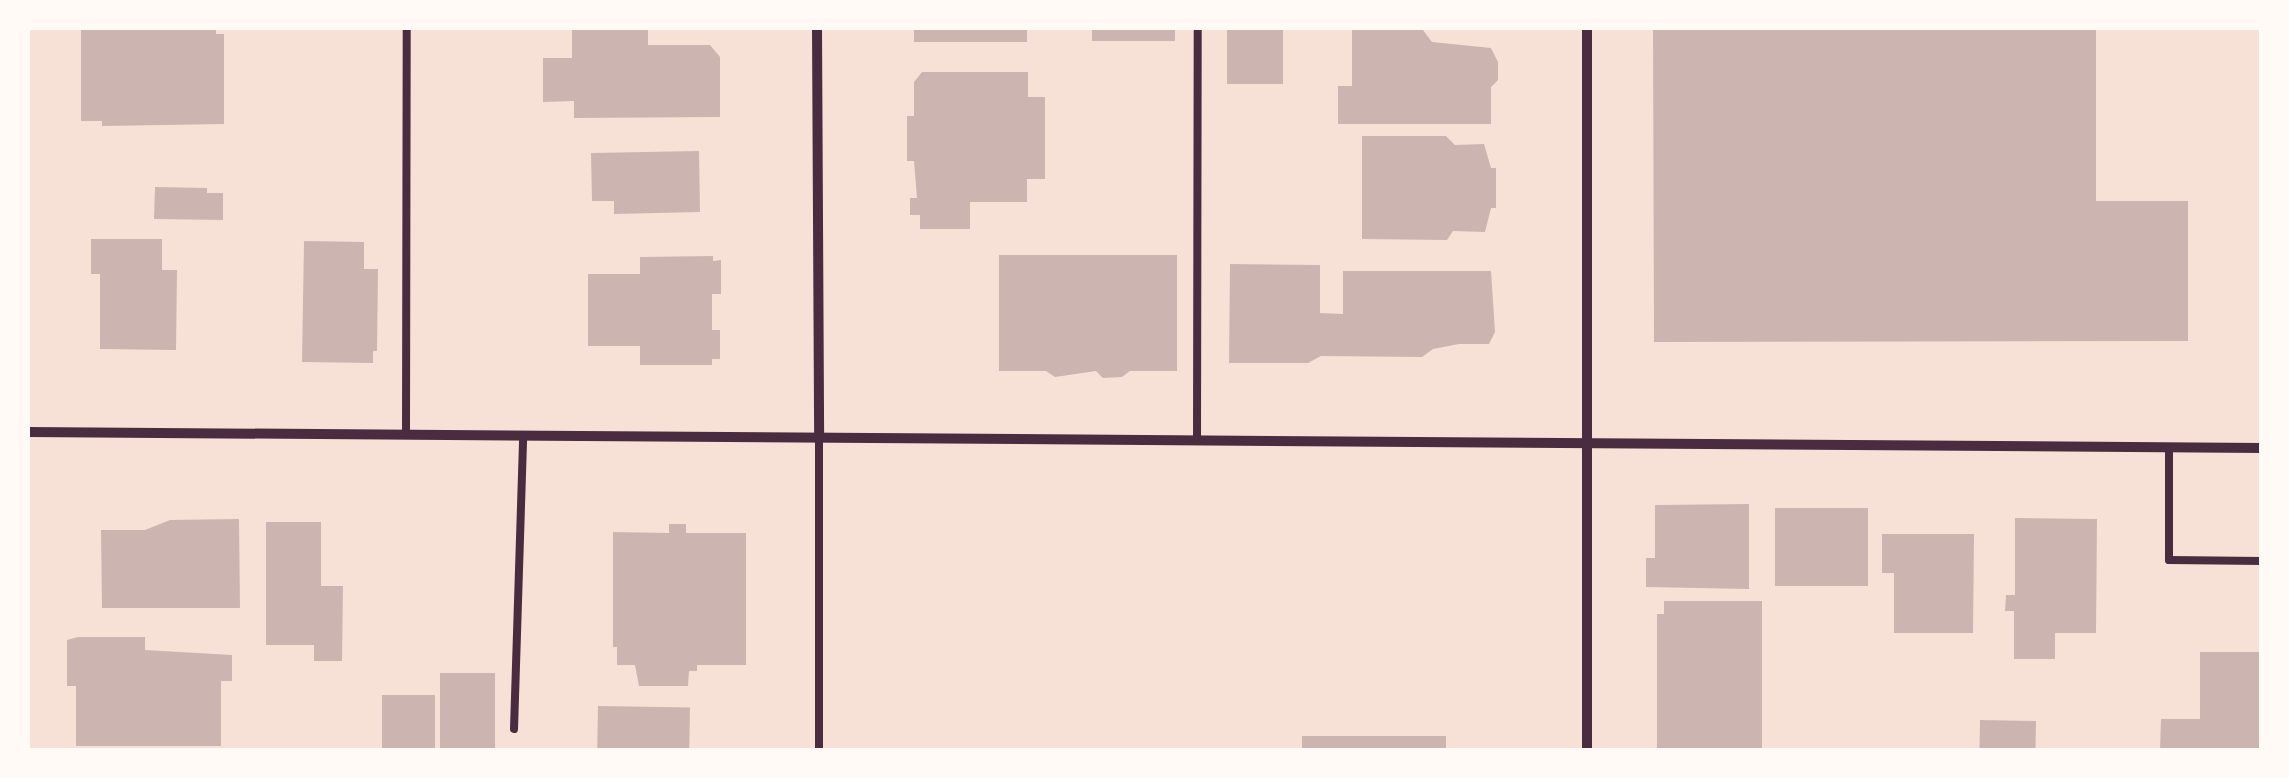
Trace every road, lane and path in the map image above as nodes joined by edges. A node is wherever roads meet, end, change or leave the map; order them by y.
1 (407, 28) edge
2 (818, 28) edge
3 (1198, 28) edge
4 (1588, 28) edge
5 (28, 432) edge
6 (406, 435) junction
7 (523, 436) junction
8 (819, 438) junction
9 (1197, 442) junction
10 (1588, 445) junction
11 (2169, 447) junction
12 (2262, 448) edge
13 (2262, 561) edge
14 (514, 729) dead end
15 (819, 750) edge
16 (1588, 750) edge

1 - 6 lane
2 - 8 street
3 - 9 lane
4 - 10 street
5 - 6 street
6 - 7 street
7 - 8 street
7 - 14 lane
8 - 9 street
8 - 15 lane
9 - 10 street
10 - 11 street
10 - 16 street
11 - 12 street
11 - 13 lane

